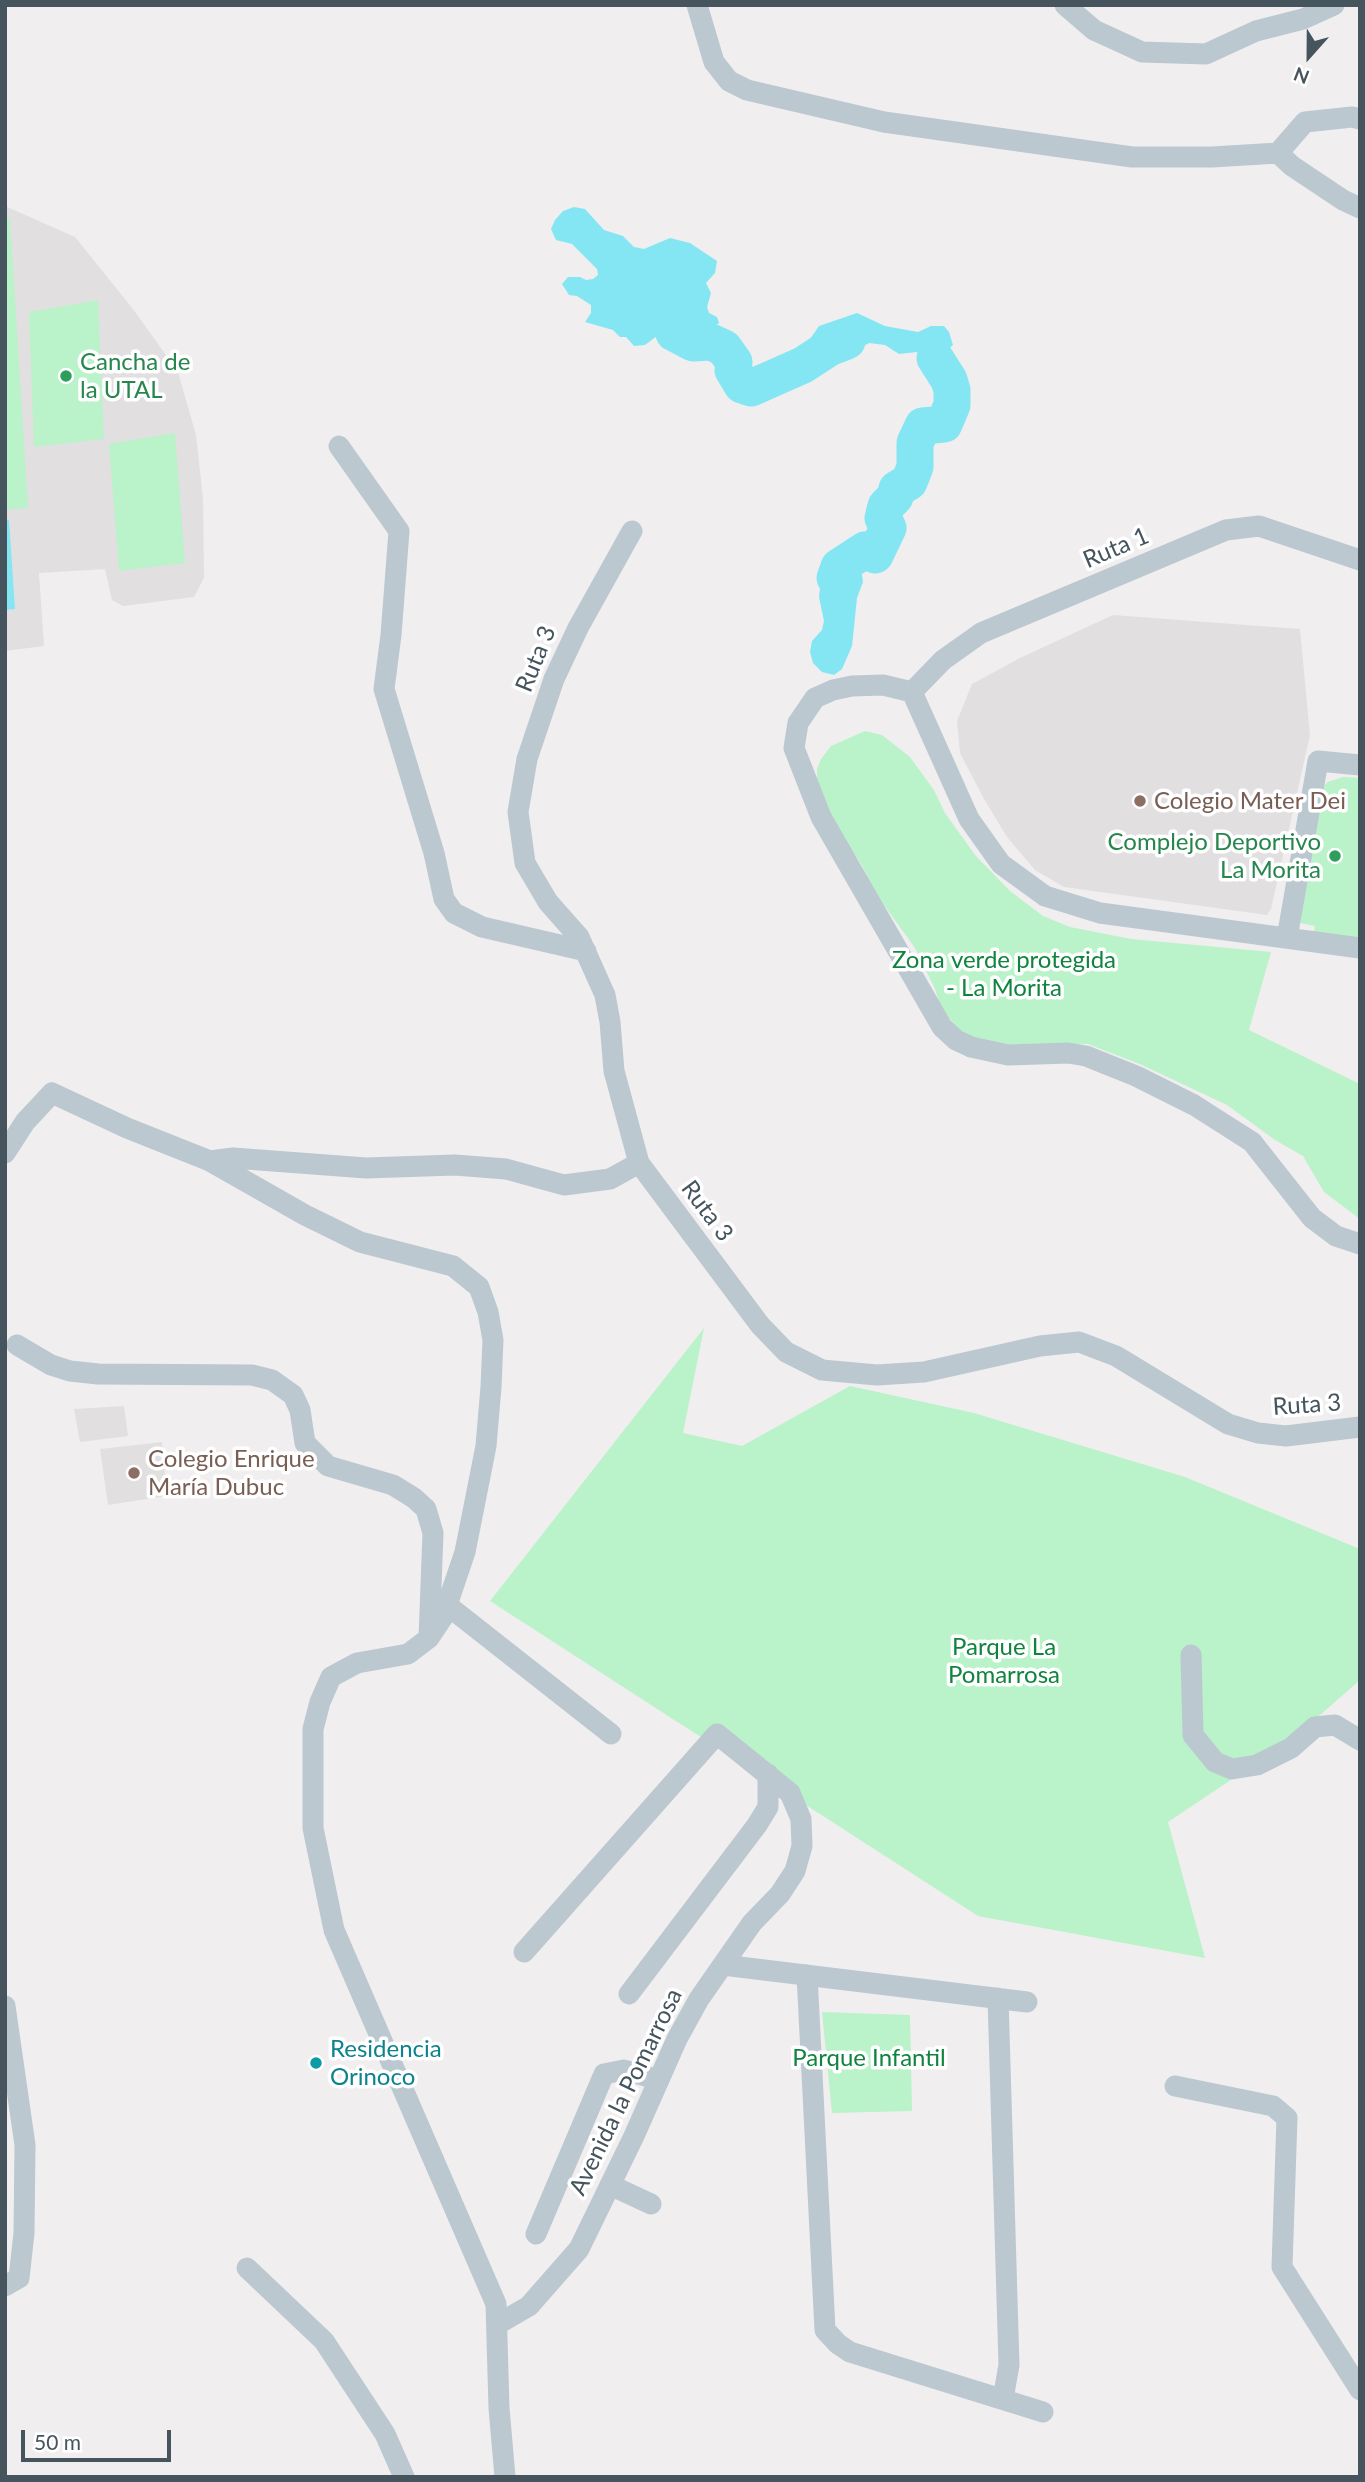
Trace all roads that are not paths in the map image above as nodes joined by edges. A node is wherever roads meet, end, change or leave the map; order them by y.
1 (697, 5) edge
2 (1065, 5) edge
3 (1334, 5) edge
4 (1360, 119) edge
5 (1278, 153) junction
6 (1360, 208) edge
7 (339, 446) dead end
8 (632, 531) dead end
9 (1360, 560) edge
10 (912, 692) junction
11 (1360, 765) edge
12 (1287, 938) junction
13 (1360, 948) edge
14 (586, 951) junction
15 (5, 1153) edge
16 (210, 1161) junction
17 (639, 1163) junction
18 (1360, 1244) edge
19 (17, 1345) dead end
20 (1360, 1427) edge
21 (447, 1605) junction
22 (429, 1637) junction
23 (1191, 1656) dead end
24 (611, 1734) dead end
25 (1360, 1740) edge
26 (768, 1774) junction
27 (524, 1952) dead end
28 (723, 1965) junction
29 (807, 1975) junction
30 (629, 1993) dead end
31 (998, 1998) junction
32 (1027, 2001) dead end
33 (5, 2006) edge
34 (659, 2080) junction
35 (1175, 2086) dead end
36 (610, 2185) junction
37 (651, 2204) dead end
38 (536, 2234) dead end
39 (247, 2268) dead end
40 (5, 2286) edge
41 (498, 2324) junction
42 (1360, 2390) edge
43 (1003, 2399) junction
44 (1043, 2412) dead end
45 (404, 2477) edge
46 (505, 2477) edge

1 - 5 street
2 - 3 street
4 - 5 street
5 - 6 street
7 - 14 street
8 - 14 street, Ruta 3
9 - 10 street, Ruta 1
10 - 12 street
10 - 18 street
11 - 12 street
12 - 13 street
14 - 17 street, Ruta 3
15 - 16 street
16 - 17 street
16 - 21 street
17 - 20 street, Ruta 3
19 - 22 street
21 - 22 street
21 - 24 street
22 - 41 street
23 - 25 street
26 - 27 street
26 - 28 street, Avenida la Pomarrosa
26 - 30 street
28 - 29 street
28 - 34 street, Avenida la Pomarrosa
29 - 31 street
29 - 43 street
31 - 32 street
31 - 43 street
33 - 40 street
34 - 36 street, Avenida la Pomarrosa
34 - 38 street
35 - 42 street
36 - 37 street
36 - 41 street, Avenida la Pomarrosa
39 - 45 street
41 - 46 street
43 - 44 street

